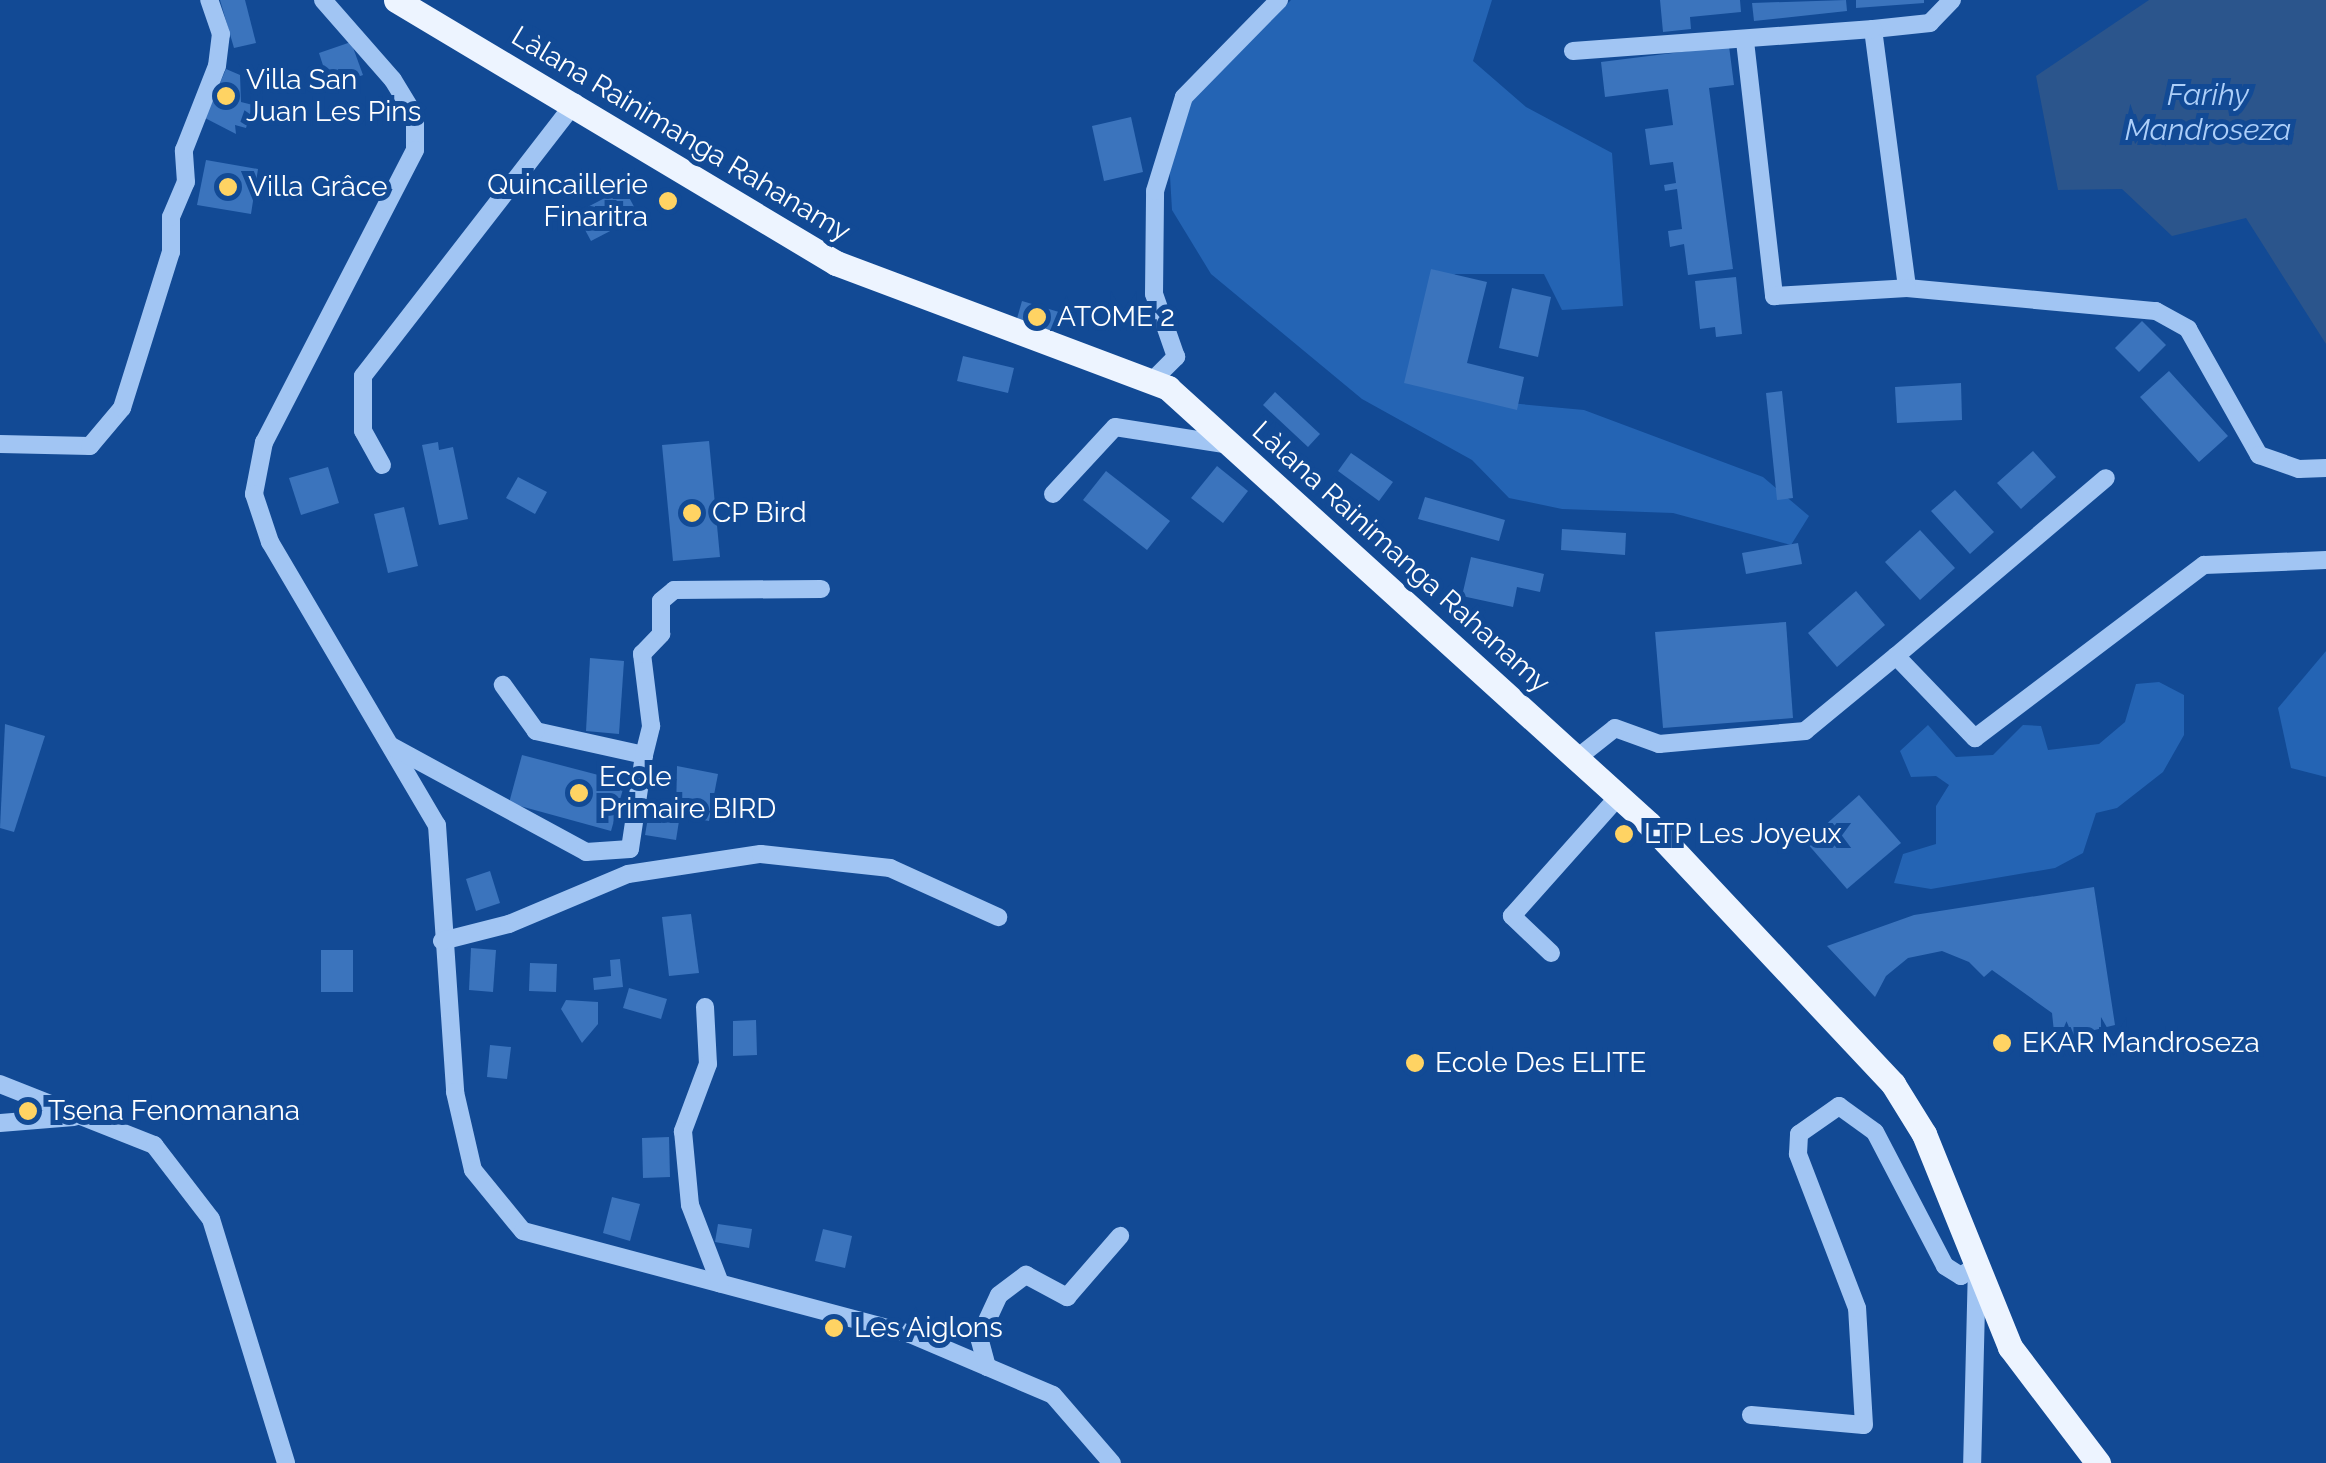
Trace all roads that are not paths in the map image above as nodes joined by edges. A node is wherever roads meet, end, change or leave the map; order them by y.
1 (209, 0) edge
2 (323, 0) edge
3 (396, 0) edge
4 (1279, 0) edge
5 (1952, 0) edge
6 (1873, 29) junction
7 (1745, 41) junction
8 (1573, 51) dead end
9 (576, 103) junction
10 (1907, 288) junction
11 (1153, 380) junction
12 (0, 444) edge
13 (382, 465) dead end
14 (2326, 468) edge
15 (2106, 478) dead end
16 (1052, 494) dead end
17 (1306, 510) junction
18 (2326, 560) edge
19 (821, 589) dead end
20 (1896, 656) junction
21 (503, 685) dead end
22 (391, 746) junction
23 (644, 755) junction
24 (1577, 758) junction
25 (1619, 796) junction
26 (998, 918) dead end
27 (442, 941) junction
28 (1551, 953) dead end
29 (705, 1007) dead end
30 (0, 1084) edge
31 (82, 1117) junction
32 (0, 1123) edge
33 (1120, 1236) dead end
34 (1977, 1266) junction
35 (720, 1282) junction
36 (988, 1367) junction
37 (1751, 1414) dead end
38 (286, 1463) edge
39 (1112, 1463) edge
40 (1972, 1463) edge
41 (2098, 1463) edge

1 - 12 street
2 - 22 street
3 - 9 main road, Làlana Rainimanga Rahanamy
4 - 11 street
5 - 6 street
6 - 7 street
6 - 10 street
7 - 8 street
7 - 10 street
9 - 11 main road, Làlana Rainimanga Rahanamy
9 - 13 street
10 - 14 street
11 - 17 main road, Làlana Rainimanga Rahanamy
15 - 20 street
16 - 17 street
17 - 24 main road, Làlana Rainimanga Rahanamy
18 - 20 street
19 - 23 street
20 - 24 street
21 - 23 street
22 - 23 street
22 - 27 street
24 - 25 main road, Làlana Rainimanga Rahanamy
25 - 28 street
25 - 34 main road, Làlana Rainimanga Rahanamy
26 - 27 street
27 - 35 street
29 - 35 street
30 - 31 street
31 - 32 street
31 - 38 street
33 - 36 street
34 - 37 street
34 - 40 street
34 - 41 main road, Làlana Rainimanga Rahanamy
35 - 36 street
36 - 39 street

